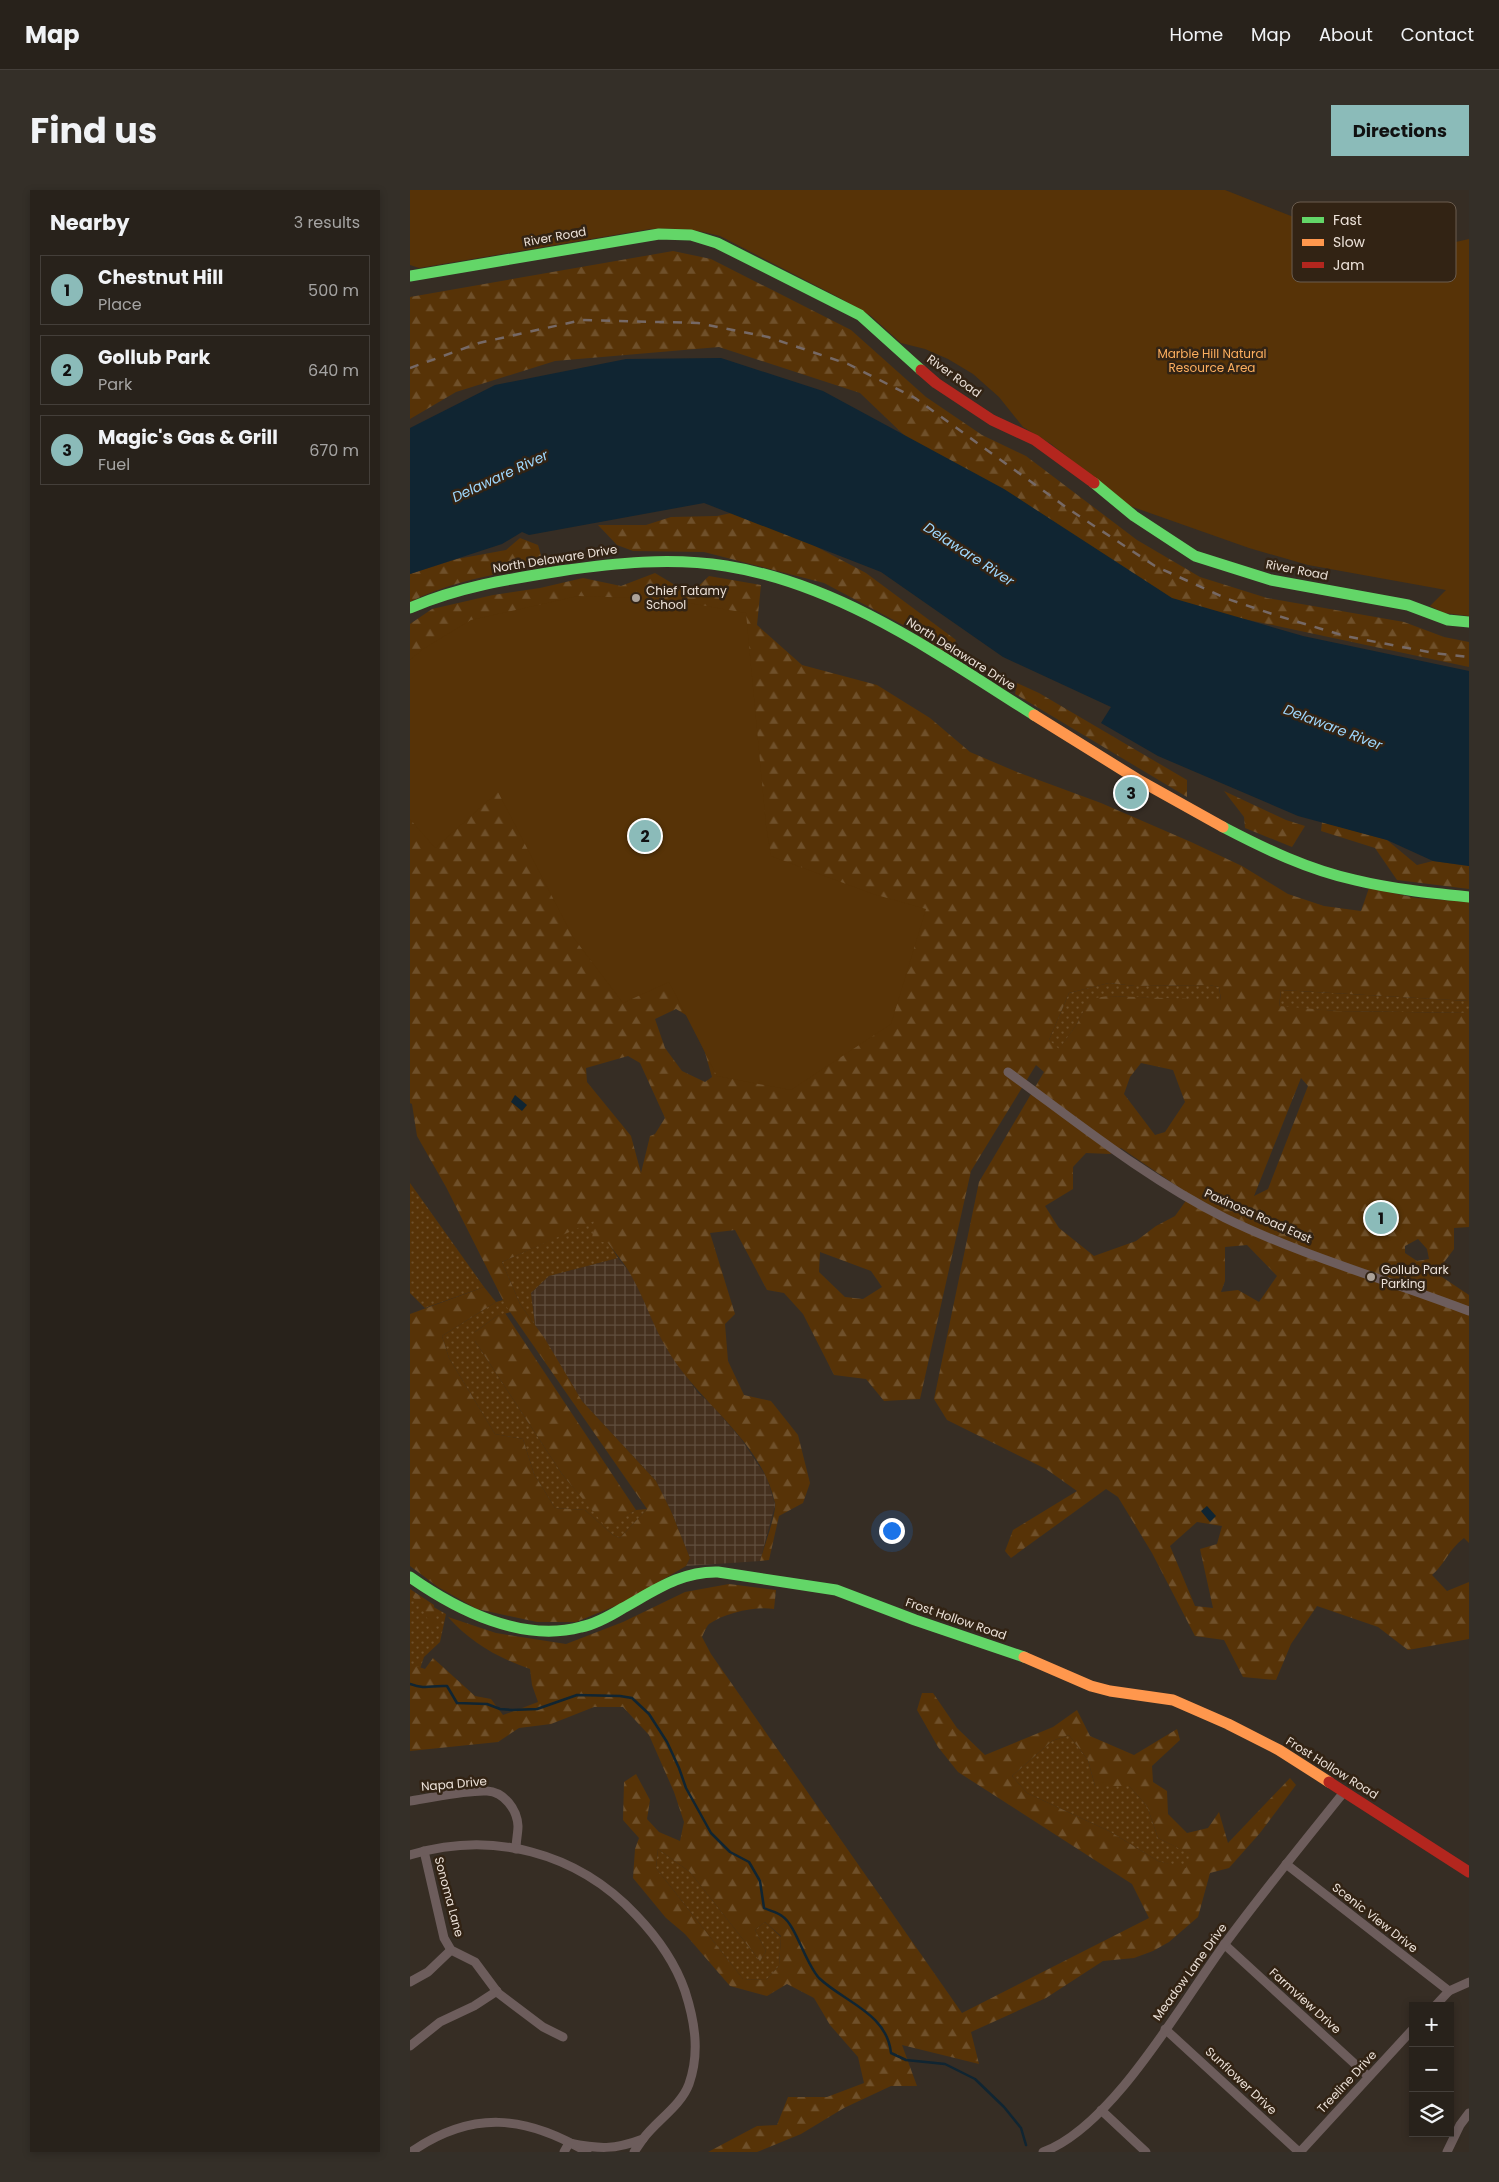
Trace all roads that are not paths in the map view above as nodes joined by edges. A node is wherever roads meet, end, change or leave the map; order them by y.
1 (410, 276) edge
2 (410, 608) edge
3 (1469, 622) edge
4 (1469, 897) edge
5 (1008, 1072) dead end
6 (1469, 1311) edge
7 (410, 1576) edge
8 (1344, 1792) junction
9 (410, 1801) edge
10 (516, 1849) junction
11 (424, 1851) junction
12 (410, 1855) edge
13 (1286, 1864) junction
14 (1469, 1872) edge
15 (1224, 1944) junction
16 (451, 1950) junction
17 (410, 1982) edge
18 (1469, 1982) edge
19 (497, 1991) junction
20 (1449, 1991) junction
21 (1439, 2002) edge
22 (1165, 2029) junction
23 (1409, 2033) edge
24 (563, 2037) dead end
25 (410, 2046) edge
26 (1368, 2076) junction
27 (1101, 2110) junction
28 (1469, 2113) edge
29 (643, 2139) junction
30 (569, 2143) junction
31 (411, 2152) edge
32 (564, 2152) edge
33 (587, 2152) edge
34 (634, 2152) edge
35 (1043, 2152) edge
36 (1146, 2152) edge
37 (1300, 2152) edge
38 (1447, 2152) edge

1 - 3 street, River Road
2 - 4 street, North Delaware Drive
5 - 6 street, Paxinosa Road East
7 - 8 street, Frost Hollow Road
8 - 13 street, Meadow Lane Drive
8 - 14 street, Frost Hollow Road
9 - 10 street, Napa Drive
10 - 11 street
10 - 29 street
11 - 12 street
11 - 16 street, Sonoma Lane
13 - 15 street, Meadow Lane Drive
13 - 20 street, Scenic View Drive
15 - 22 street, Meadow Lane Drive
15 - 26 street, Farmview Drive
16 - 17 street
16 - 19 street
18 - 20 street
19 - 24 street
19 - 25 street
20 - 21 street
22 - 27 street, Meadow Lane Drive
22 - 37 street, Sunflower Drive
23 - 26 street, Treeline Drive
26 - 37 street, Treeline Drive
27 - 35 street, Meadow Lane Drive
27 - 36 street
28 - 38 street
29 - 30 street
29 - 34 street
30 - 31 street
30 - 32 street
30 - 33 street

